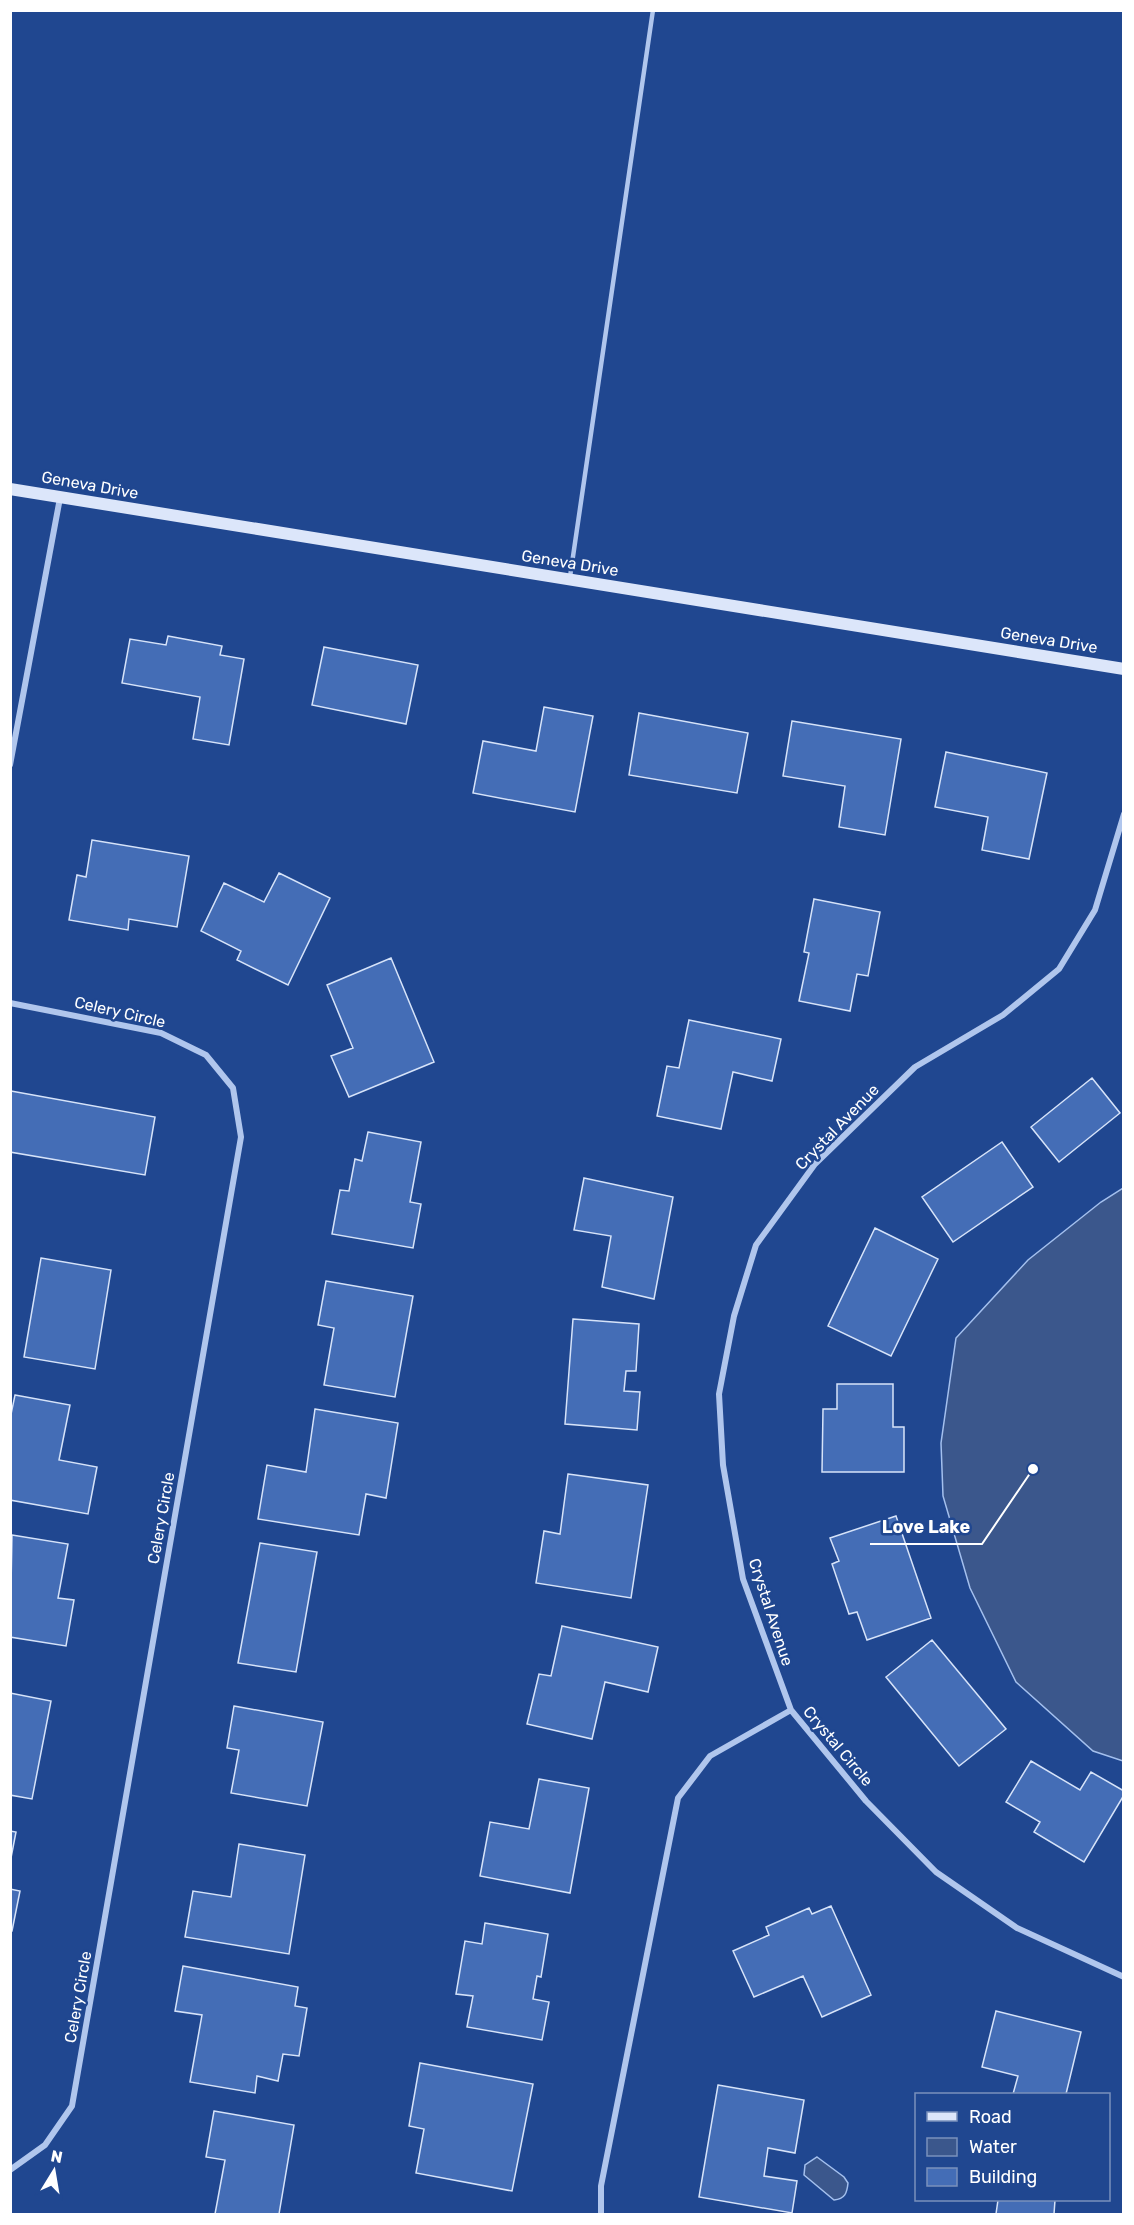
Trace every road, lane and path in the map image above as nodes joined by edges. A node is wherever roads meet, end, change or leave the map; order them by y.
1 (653, 10) edge
2 (10, 489) edge
3 (60, 498) junction
4 (570, 580) junction
5 (1124, 669) edge
6 (10, 765) edge
7 (1124, 814) edge
8 (10, 1003) edge
9 (790, 1710) junction
10 (1124, 1977) edge
11 (10, 2170) edge
12 (601, 2214) edge

1 - 4 lane
2 - 3 main road, Geneva Drive
3 - 4 main road, Geneva Drive
3 - 6 street
4 - 5 main road, Geneva Drive
7 - 9 street, Crystal Avenue
8 - 11 street, Celery Circle
9 - 10 street, Crystal Circle
9 - 12 street, Crystal Circle

